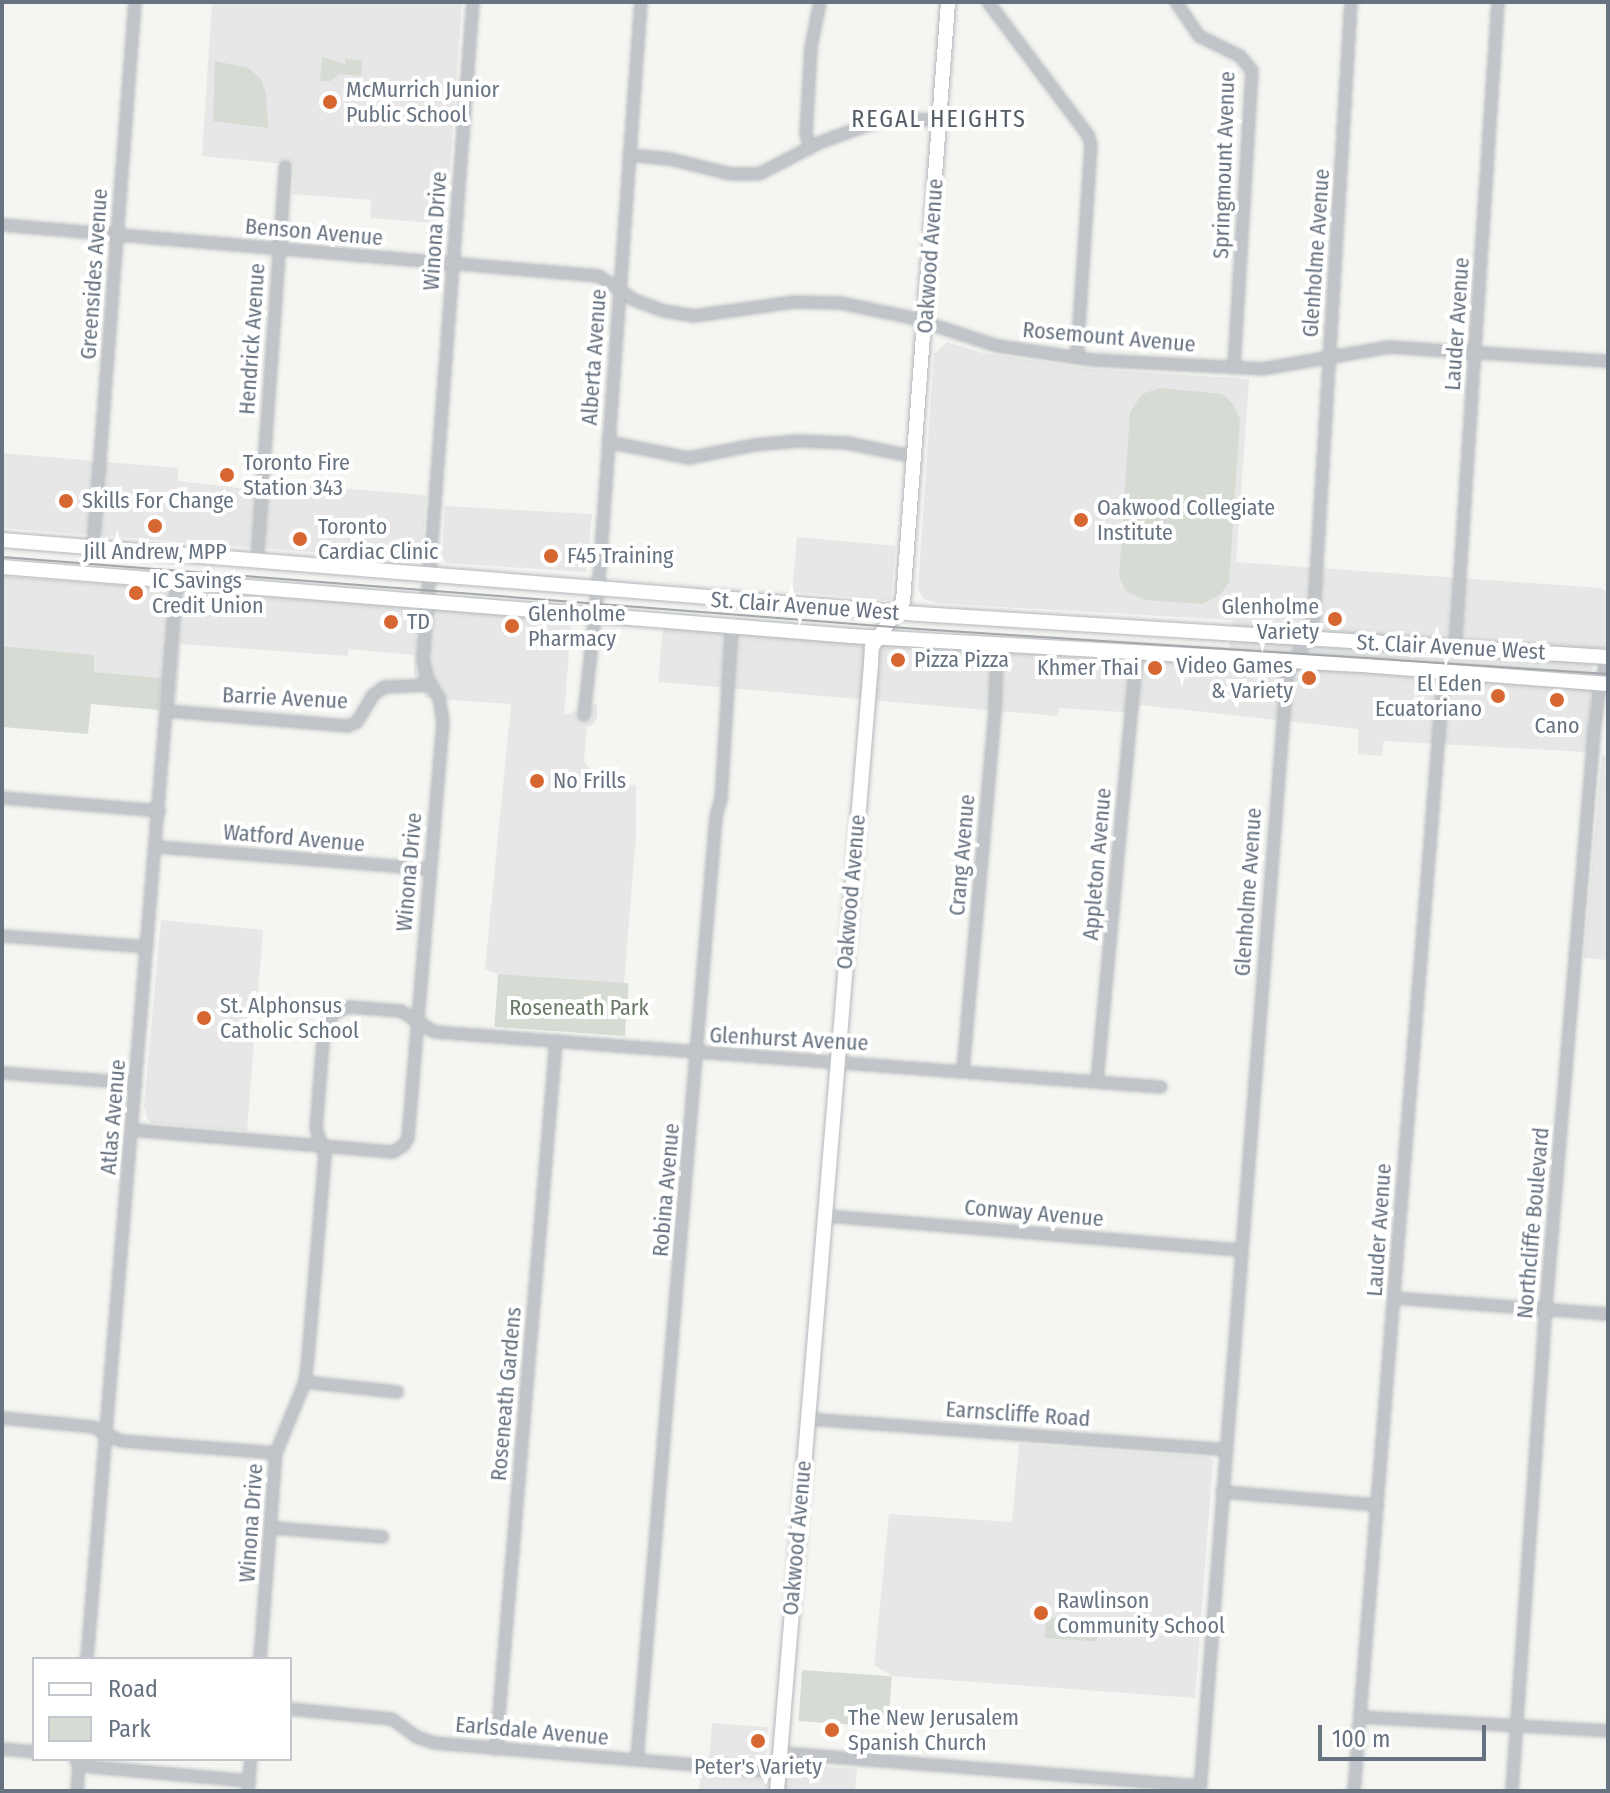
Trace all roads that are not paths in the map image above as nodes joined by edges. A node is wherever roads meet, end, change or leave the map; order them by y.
1 (135, 2) edge
2 (473, 2) edge
3 (641, 2) edge
4 (820, 2) edge
5 (948, 2) edge
6 (988, 2) edge
7 (1176, 2) edge
8 (1351, 2) edge
9 (1498, 2) edge
10 (939, 120) junction
11 (810, 147) junction
12 (629, 155) junction
13 (285, 167) dead end
14 (2, 225) edge
15 (117, 237) junction
16 (279, 249) junction
17 (453, 265) junction
18 (620, 287) junction
19 (925, 323) junction
20 (1475, 353) junction
21 (1329, 357) junction
22 (1077, 358) junction
23 (1608, 361) edge
24 (1234, 367) junction
25 (608, 442) junction
26 (915, 457) junction
27 (2, 540) edge
28 (93, 549) junction
29 (257, 562) junction
30 (2, 567) edge
31 (429, 574) junction
32 (177, 579) junction
33 (597, 590) junction
34 (428, 600) junction
35 (898, 612) junction
36 (593, 614) junction
37 (732, 624) junction
38 (878, 636) junction
39 (1310, 638) junction
40 (997, 643) junction
41 (1455, 649) junction
42 (1137, 651) junction
43 (1608, 659) edge
44 (1293, 663) junction
45 (1444, 671) junction
46 (1604, 684) edge
47 (430, 685) junction
48 (167, 711) junction
49 (584, 715) dead end
50 (2, 798) edge
51 (159, 811) junction
52 (156, 847) junction
53 (429, 869) junction
54 (2, 936) edge
55 (147, 947) junction
56 (418, 1022) junction
57 (556, 1042) junction
58 (698, 1053) junction
59 (837, 1062) junction
60 (963, 1070) junction
61 (2, 1073) edge
62 (1097, 1081) junction
63 (136, 1083) junction
64 (1161, 1087) dead end
65 (131, 1130) junction
66 (322, 1146) junction
67 (825, 1216) junction
68 (1240, 1250) junction
69 (1394, 1298) junction
70 (1547, 1310) junction
71 (1608, 1314) edge
72 (305, 1382) junction
73 (397, 1392) dead end
74 (2, 1418) edge
75 (807, 1419) junction
76 (106, 1434) junction
77 (1225, 1450) junction
78 (276, 1453) junction
79 (1222, 1492) junction
80 (1377, 1505) junction
81 (272, 1528) junction
82 (383, 1537) dead end
83 (87, 1657) edge
84 (260, 1657) edge
85 (292, 1709) edge
86 (1360, 1717) junction
87 (1516, 1725) junction
88 (1608, 1731) edge
89 (2, 1749) edge
90 (496, 1749) junction
91 (32, 1752) edge
92 (781, 1753) junction
93 (637, 1759) junction
94 (78, 1761) edge
95 (80, 1761) edge
96 (251, 1761) edge
97 (778, 1772) junction
98 (248, 1786) edge
99 (1200, 1789) edge
100 (77, 1791) edge
101 (777, 1791) edge
102 (1354, 1791) edge
103 (1512, 1791) edge

1 - 15 street, Greensides Avenue
2 - 17 street, Winona Drive
3 - 12 street, Alberta Avenue
4 - 11 street
5 - 10 main road, Oakwood Avenue
6 - 22 street
7 - 24 street, Springmount Avenue
8 - 21 street, Glenholme Avenue
9 - 20 street, Lauder Avenue
10 - 11 street
10 - 19 main road, Oakwood Avenue
11 - 12 street
12 - 18 street, Alberta Avenue
13 - 16 street, Hendrick Avenue
14 - 15 street, Benson Avenue
15 - 16 street, Benson Avenue
15 - 28 street, Greensides Avenue
16 - 17 street, Benson Avenue
16 - 29 street, Hendrick Avenue
17 - 18 street, Benson Avenue
17 - 31 street, Winona Drive
18 - 19 street, Rosemount Avenue
18 - 25 street, Alberta Avenue
19 - 22 street, Rosemount Avenue
19 - 26 main road, Oakwood Avenue
20 - 21 street, Rosemount Avenue
20 - 23 street, Rosemount Avenue
20 - 41 street, Lauder Avenue
21 - 24 street, Rosemount Avenue
21 - 39 street, Glenholme Avenue
22 - 24 street, Rosemount Avenue
25 - 26 street
25 - 33 street, Alberta Avenue
26 - 35 main road, Oakwood Avenue
27 - 28 main road, St. Clair Avenue West
28 - 29 main road, St. Clair Avenue West
29 - 31 main road, St. Clair Avenue West
30 - 32 main road, St. Clair Avenue West
31 - 33 main road, St. Clair Avenue West
31 - 34 street, Winona Drive
32 - 34 main road, St. Clair Avenue West
32 - 48 street, Atlas Avenue
33 - 35 main road, St. Clair Avenue West
33 - 36 street, Alberta Avenue
34 - 36 main road, St. Clair Avenue West
34 - 47 street, Winona Drive
35 - 38 main road, Oakwood Avenue
35 - 39 main road, St. Clair Avenue West
36 - 37 main road, St. Clair Avenue West
36 - 49 street, Alberta Avenue
37 - 38 main road, St. Clair Avenue West
37 - 58 street, Robina Avenue
38 - 40 main road, St. Clair Avenue West
38 - 59 main road, Oakwood Avenue
39 - 41 main road, St. Clair Avenue West
39 - 44 street, Glenholme Avenue
40 - 42 main road, St. Clair Avenue West
40 - 60 street, Crang Avenue
41 - 43 main road, St. Clair Avenue West
42 - 44 main road, St. Clair Avenue West
42 - 62 street, Appleton Avenue
43 - 46 street, Northcliffe Boulevard
44 - 45 main road, St. Clair Avenue West
44 - 68 street, Glenholme Avenue
45 - 46 main road, St. Clair Avenue West
45 - 69 street, Lauder Avenue
46 - 70 street, Northcliffe Boulevard
47 - 48 street, Barrie Avenue
47 - 53 street, Winona Drive
48 - 51 street, Atlas Avenue
50 - 51 street
51 - 52 street, Atlas Avenue
52 - 53 street, Watford Avenue
52 - 55 street, Atlas Avenue
53 - 56 street, Winona Drive
54 - 55 street
55 - 63 street, Atlas Avenue
56 - 57 street, Glenhurst Avenue
56 - 66 street, Winona Drive
56 - 66 street, Glenhurst Avenue
57 - 58 street, Glenhurst Avenue
57 - 90 street, Roseneath Gardens
58 - 59 street, Glenhurst Avenue
58 - 93 street, Robina Avenue
59 - 60 street, Glenhurst Avenue
59 - 67 main road, Oakwood Avenue
60 - 62 street, Glenhurst Avenue
61 - 63 street
62 - 64 street, Glenhurst Avenue
63 - 65 street, Atlas Avenue
65 - 66 street
65 - 76 street, Atlas Avenue
66 - 72 street, Winona Drive
67 - 68 street, Conway Avenue
67 - 75 main road, Oakwood Avenue
68 - 77 street, Glenholme Avenue
69 - 70 street
69 - 80 street, Lauder Avenue
70 - 71 street
70 - 87 street, Northcliffe Boulevard
72 - 73 street
72 - 78 street, Winona Drive
74 - 76 street
75 - 77 street, Earnscliffe Road
75 - 92 main road, Oakwood Avenue
76 - 78 street
76 - 83 street, Atlas Avenue
77 - 79 street, Glenholme Avenue
78 - 81 street, Winona Drive
79 - 80 street
79 - 99 street, Glenholme Avenue
80 - 86 street, Lauder Avenue
81 - 82 street
81 - 84 street, Winona Drive
85 - 90 street, Earlsdale Avenue
86 - 87 street
86 - 102 street, Lauder Avenue
87 - 88 street
87 - 103 street, Northcliffe Boulevard
89 - 91 street
90 - 93 street, Earlsdale Avenue
92 - 97 main road, Oakwood Avenue
92 - 99 street
93 - 97 street, Earlsdale Avenue
94 - 100 street
95 - 98 street
96 - 98 street
97 - 101 main road, Oakwood Avenue

